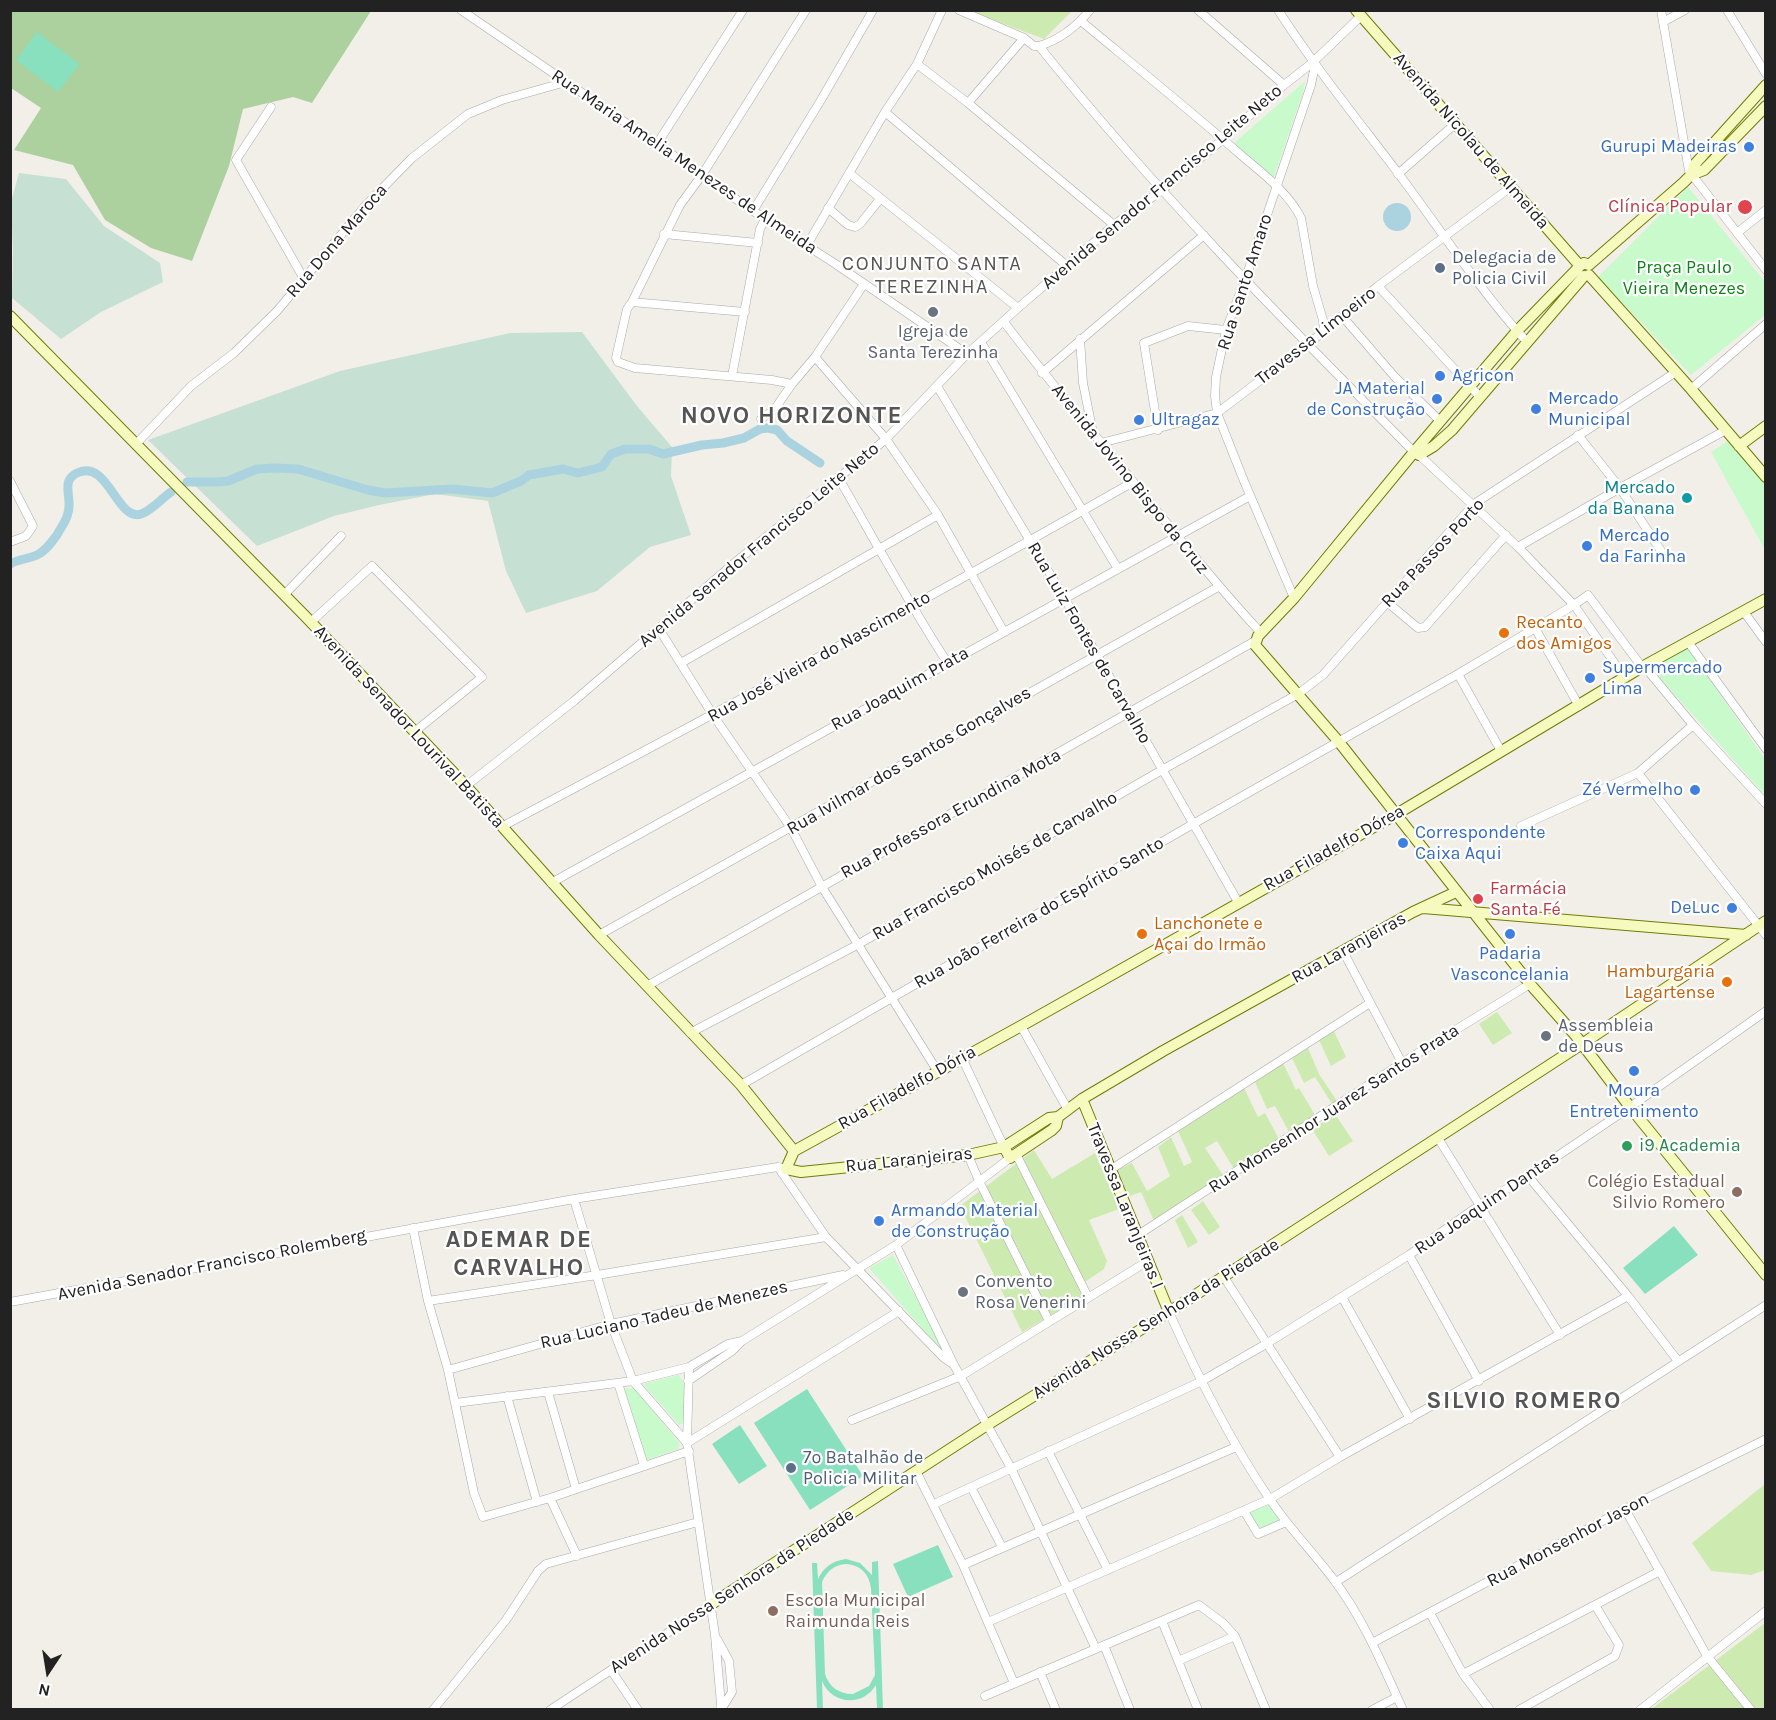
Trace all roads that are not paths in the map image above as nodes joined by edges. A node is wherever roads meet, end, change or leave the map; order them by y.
1 (460, 10) edge
2 (743, 10) edge
3 (806, 10) edge
4 (873, 10) edge
5 (942, 10) edge
6 (959, 10) edge
7 (1090, 10) edge
8 (1198, 10) edge
9 (1278, 10) edge
10 (1661, 10) edge
11 (1685, 10) edge
12 (1727, 10) edge
13 (1362, 12) edge
14 (1081, 21) junction
15 (1663, 22) junction
16 (1024, 38) junction
17 (1039, 46) junction
18 (916, 64) junction
19 (1314, 64) junction
20 (1766, 74) edge
21 (566, 82) junction
22 (1284, 85) junction
23 (1766, 85) edge
24 (968, 104) junction
25 (1766, 106) edge
26 (271, 107) dead end
27 (885, 112) junction
28 (1455, 124) junction
29 (1223, 139) junction
30 (657, 144) junction
31 (849, 173) junction
32 (1398, 174) junction
33 (702, 175) junction
34 (1691, 175) junction
35 (1276, 186) junction
36 (1511, 187) junction
37 (1162, 190) junction
38 (880, 199) junction
39 (828, 208) junction
40 (1766, 210) edge
41 (753, 212) junction
42 (765, 219) junction
43 (1114, 225) junction
44 (1737, 233) junction
45 (664, 234) junction
46 (1204, 235) junction
47 (1444, 237) junction
48 (758, 243) junction
49 (807, 245) junction
50 (1067, 266) junction
51 (1584, 270) junction
52 (1766, 270) edge
53 (304, 279) junction
54 (1245, 280) junction
55 (864, 284) junction
56 (1378, 286) junction
57 (631, 303) junction
58 (1018, 308) junction
59 (745, 312) junction
60 (1342, 315) junction
61 (10, 316) edge
62 (1004, 322) junction
63 (1766, 324) edge
64 (1226, 330) junction
65 (1324, 331) junction
66 (1517, 331) junction
67 (1080, 339) junction
68 (1526, 341) junction
69 (981, 342) junction
70 (1307, 345) junction
71 (967, 354) junction
72 (815, 357) junction
73 (1676, 372) junction
74 (1042, 373) junction
75 (732, 376) junction
76 (792, 384) junction
77 (937, 386) junction
78 (1470, 388) junction
79 (1692, 389) junction
80 (1480, 397) junction
81 (1217, 413) junction
82 (761, 419) dead end
83 (1440, 421) junction
84 (1766, 426) edge
85 (1158, 430) junction
86 (1726, 430) junction
87 (1093, 434) junction
88 (1578, 435) junction
89 (886, 439) junction
90 (1430, 442) junction
91 (1101, 443) junction
92 (136, 444) junction
93 (1739, 446) junction
94 (1416, 453) junction
95 (838, 477) junction
96 (1766, 477) edge
97 (10, 481) edge
98 (1133, 482) junction
99 (1620, 488) junction
100 (1250, 496) junction
101 (1474, 504) junction
102 (1083, 511) junction
103 (938, 515) junction
104 (1506, 535) junction
105 (341, 536) dead end
106 (1176, 537) junction
107 (1031, 541) junction
108 (10, 542) edge
109 (1518, 547) junction
110 (880, 549) junction
111 (1665, 556) dead end
112 (1118, 568) junction
113 (972, 573) junction
114 (1218, 587) junction
115 (284, 595) junction
116 (1294, 598) junction
117 (1065, 599) junction
118 (1766, 599) edge
119 (1387, 603) junction
120 (1574, 605) junction
121 (911, 607) junction
122 (1744, 612) junction
123 (311, 622) junction
124 (1535, 628) junction
125 (659, 630) junction
126 (1004, 632) junction
127 (1258, 637) junction
128 (1688, 642) junction
129 (1766, 642) edge
130 (1096, 656) junction
131 (947, 662) junction
132 (681, 663) junction
133 (1643, 666) junction
134 (1458, 674) junction
135 (1625, 678) junction
136 (1298, 694) junction
137 (1579, 706) junction
138 (1129, 714) junction
139 (713, 715) junction
140 (1694, 725) junction
141 (418, 729) dead end
142 (1339, 742) junction
143 (1766, 749) edge
144 (1501, 751) junction
145 (1162, 770) junction
146 (753, 771) junction
147 (1638, 773) junction
148 (466, 786) junction
149 (1766, 804) edge
150 (1395, 815) junction
151 (1193, 824) junction
152 (503, 826) junction
153 (1521, 826) dead end
154 (791, 828) junction
155 (551, 883) junction
156 (822, 887) junction
157 (1456, 892) junction
158 (1238, 902) junction
159 (1422, 908) junction
160 (1472, 911) junction
161 (1762, 923) edge
162 (1746, 934) junction
163 (599, 935) junction
164 (1766, 935) edge
165 (857, 945) junction
166 (1343, 951) junction
167 (1530, 984) junction
168 (647, 986) junction
169 (891, 999) junction
170 (1370, 1003) junction
171 (1766, 1011) edge
172 (1021, 1026) junction
173 (690, 1033) junction
174 (1582, 1044) junction
175 (962, 1058) junction
176 (1402, 1063) junction
177 (938, 1072) junction
178 (741, 1085) junction
179 (1082, 1100) junction
180 (1630, 1107) junction
181 (1068, 1110) junction
182 (1058, 1118) junction
183 (1438, 1137) junction
184 (1004, 1147) junction
185 (794, 1151) junction
186 (968, 1155) junction
187 (1013, 1156) junction
188 (782, 1168) junction
189 (1110, 1170) junction
190 (1528, 1176) junction
191 (979, 1181) junction
192 (574, 1199) junction
193 (1480, 1205) junction
194 (413, 1228) junction
195 (1138, 1235) junction
196 (826, 1237) junction
197 (896, 1245) junction
198 (1409, 1255) junction
199 (1148, 1261) junction
200 (856, 1269) junction
201 (597, 1275) junction
202 (848, 1275) junction
203 (1766, 1275) edge
204 (1224, 1276) junction
205 (1628, 1296) junction
206 (1088, 1297) junction
207 (1342, 1297) junction
208 (428, 1300) junction
209 (10, 1302) edge
210 (1766, 1305) edge
211 (899, 1311) junction
212 (1169, 1312) junction
213 (1048, 1321) junction
214 (611, 1324) junction
215 (1560, 1335) junction
216 (742, 1341) junction
217 (1266, 1344) junction
218 (1678, 1361) junction
219 (954, 1365) junction
220 (688, 1367) junction
221 (448, 1370) junction
222 (961, 1376) junction
223 (633, 1381) junction
224 (688, 1381) junction
225 (1479, 1381) junction
226 (1200, 1382) junction
227 (618, 1383) junction
228 (548, 1392) junction
229 (507, 1396) junction
230 (454, 1403) junction
231 (1410, 1419) junction
232 (852, 1420) dead end
233 (987, 1425) junction
234 (1766, 1439) edge
235 (688, 1447) junction
236 (1236, 1447) junction
237 (1048, 1451) junction
238 (1340, 1457) junction
239 (644, 1465) junction
240 (1011, 1468) junction
241 (916, 1471) junction
242 (971, 1487) junction
243 (576, 1490) junction
244 (550, 1498) junction
245 (1270, 1499) junction
246 (537, 1502) junction
247 (934, 1504) junction
248 (1625, 1509) junction
249 (1244, 1511) junction
250 (1081, 1513) junction
251 (1286, 1521) junction
252 (698, 1522) junction
253 (1041, 1530) junction
254 (1002, 1547) junction
255 (577, 1556) junction
256 (963, 1566) junction
257 (1108, 1570) junction
258 (1660, 1571) junction
259 (1336, 1582) junction
260 (1067, 1588) junction
261 (710, 1605) junction
262 (1595, 1605) junction
263 (1766, 1611) edge
264 (1430, 1613) junction
265 (1162, 1621) junction
266 (988, 1622) junction
267 (1235, 1636) junction
268 (1372, 1643) junction
269 (1100, 1647) junction
270 (1707, 1656) junction
271 (1178, 1661) junction
272 (611, 1670) junction
273 (1040, 1672) junction
274 (1463, 1674) junction
275 (1014, 1683) junction
276 (984, 1696) dead end
277 (1397, 1697) junction
278 (551, 1709) edge
279 (433, 1710) edge
280 (638, 1710) edge
281 (721, 1710) edge
282 (1056, 1710) edge
283 (1130, 1710) edge
284 (1198, 1710) edge
285 (1266, 1710) edge
286 (1372, 1710) edge
287 (1403, 1710) edge
288 (1490, 1710) edge
289 (1519, 1710) edge
290 (1640, 1710) edge
291 (1751, 1710) edge

1 - 21 street, Rua Maria Amelia Menezes de Almeida
2 - 30 street
3 - 33 street
4 - 41 street
5 - 18 street
6 - 16 street
7 - 14 street
8 - 22 street
9 - 19 street
10 - 15 street
11 - 15 street
12 - 20 street
13 - 19 street, Avenida Senador Francisco Leite Neto
13 - 28 main road, Avenida Nicolau de Almeida
14 - 17 street
14 - 29 street
15 - 34 street
16 - 17 street
16 - 24 street
17 - 37 street
18 - 24 street
18 - 27 street
19 - 22 street, Avenida Senador Francisco Leite Neto
19 - 32 street
19 - 35 street, Rua Santo Amaro
21 - 30 street, Rua Maria Amelia Menezes de Almeida
21 - 53 street, Rua Dona Maroca
22 - 29 street, Avenida Senador Francisco Leite Neto
23 - 34 main road
24 - 43 street
25 - 34 main road
26 - 53 street
27 - 31 street
27 - 50 street
28 - 32 street
28 - 36 main road, Avenida Nicolau de Almeida
29 - 35 street
29 - 37 street, Avenida Senador Francisco Leite Neto
30 - 33 street, Rua Maria Amelia Menezes de Almeida
31 - 38 street
31 - 39 street
32 - 47 street
33 - 41 street, Rua Maria Amelia Menezes de Almeida
33 - 45 street
34 - 44 street
34 - 51 main road
35 - 54 street, Rua Santo Amaro
35 - 65 street
36 - 47 street, Travessa Limoeiro
36 - 51 main road, Avenida Nicolau de Almeida
37 - 43 street, Avenida Senador Francisco Leite Neto
37 - 46 street
38 - 39 street
38 - 58 street
39 - 49 street
40 - 44 street
41 - 42 street, Rua Maria Amelia Menezes de Almeida
42 - 48 street
42 - 49 street, Rua Maria Amelia Menezes de Almeida
43 - 50 street, Avenida Senador Francisco Leite Neto
44 - 52 street
45 - 48 street
45 - 57 street
46 - 54 street
46 - 67 street
47 - 56 street, Travessa Limoeiro
47 - 66 street
48 - 59 street
49 - 55 street, Rua Maria Amelia Menezes de Almeida
50 - 58 street, Avenida Senador Francisco Leite Neto
51 - 66 main road
51 - 68 main road
51 - 73 main road
53 - 92 street, Rua Dona Maroca
54 - 64 street, Rua Santo Amaro
54 - 70 street
55 - 71 street, Rua Maria Amelia Menezes de Almeida
55 - 72 street
56 - 60 street, Travessa Limoeiro
56 - 78 street
57 - 59 street
57 - 75 street
58 - 62 street, Avenida Senador Francisco Leite Neto
59 - 75 street
60 - 65 street, Travessa Limoeiro
60 - 83 street
61 - 92 main road, Avenida Senador Lourival Batista
62 - 69 street, Avenida Senador Francisco Leite Neto
62 - 74 street, Avenida Jovino Bispo da Cruz
63 - 79 street
64 - 81 street, Rua Santo Amaro
64 - 85 street
65 - 70 street, Travessa Limoeiro
66 - 68 street
66 - 78 main road
67 - 74 street
67 - 87 street
68 - 80 main road
69 - 71 street, Avenida Senador Francisco Leite Neto
69 - 102 street
70 - 81 street, Travessa Limoeiro
70 - 94 street
71 - 77 street, Avenida Senador Francisco Leite Neto
72 - 76 street
72 - 89 street
73 - 79 main road
73 - 88 street, Rua Passos Porto
74 - 87 street, Avenida Jovino Bispo da Cruz
75 - 76 street
76 - 82 street
77 - 89 street, Avenida Senador Francisco Leite Neto
77 - 107 street, Rua Luiz Fontes de Carvalho
78 - 80 street
78 - 83 main road
79 - 86 main road
80 - 90 main road
81 - 85 street, Travessa Limoeiro
81 - 100 street, Rua Santo Amaro
83 - 90 main road
84 - 93 main road
85 - 91 street, Travessa Limoeiro
86 - 93 main road
86 - 99 street
87 - 91 street, Avenida Jovino Bispo da Cruz
88 - 99 street
88 - 101 street, Rua Passos Porto
89 - 95 street, Avenida Senador Francisco Leite Neto
89 - 103 street
90 - 94 main road
91 - 98 street, Avenida Jovino Bispo da Cruz
92 - 115 main road, Avenida Senador Lourival Batista
93 - 96 main road
94 - 101 street
94 - 116 main road
95 - 110 street
95 - 125 street, Avenida Senador Francisco Leite Neto
97 - 108 street
98 - 102 street, Rua José Vieira do Nascimento
98 - 106 street, Avenida Jovino Bispo da Cruz
99 - 109 street
99 - 111 street
100 - 106 street, Rua Joaquim Prata
100 - 116 street, Rua Santo Amaro
101 - 104 street
101 - 119 street, Rua Passos Porto
102 - 107 street, Rua José Vieira do Nascimento
102 - 112 street
103 - 110 street
103 - 113 street
104 - 109 street
104 - 119 street
105 - 115 street
106 - 112 street, Rua Joaquim Prata
106 - 114 street, Avenida Jovino Bispo da Cruz
107 - 113 street, Rua José Vieira do Nascimento
107 - 117 street, Rua Luiz Fontes de Carvalho
109 - 120 street
110 - 121 street
110 - 132 street
112 - 117 street, Rua Joaquim Prata
113 - 121 street, Rua José Vieira do Nascimento
113 - 126 street
114 - 127 street, Avenida Jovino Bispo da Cruz
114 - 130 street, Rua Ivilmar dos Santos Gonçalves
115 - 123 main road, Avenida Senador Lourival Batista
116 - 127 main road
117 - 126 street, Rua Joaquim Prata
117 - 130 street, Rua Luiz Fontes de Carvalho
118 - 122 main road
119 - 136 street, Rua Passos Porto
120 - 124 street, Rua João Ferreira do Espírito Santo
120 - 133 street
120 - 135 street
121 - 131 street
121 - 139 street, Rua José Vieira do Nascimento
122 - 128 main road
122 - 129 street
123 - 141 street
123 - 148 main road, Avenida Senador Lourival Batista
124 - 134 street, Rua João Ferreira do Espírito Santo
124 - 137 street
125 - 132 street
125 - 148 street, Avenida Senador Francisco Leite Neto
126 - 131 street, Rua Joaquim Prata
127 - 136 main road, Avenida Jovino Bispo da Cruz
127 - 138 street, Rua Professora Erundina Mota
128 - 133 main road
128 - 143 street
130 - 138 street, Rua Luiz Fontes de Carvalho
130 - 154 street, Rua Ivilmar dos Santos Gonçalves
131 - 146 street, Rua Joaquim Prata
132 - 139 street
133 - 135 main road, Rua Filadelfo Dórea
133 - 140 street
134 - 142 street, Rua João Ferreira do Espírito Santo
134 - 144 street
135 - 137 main road, Rua Filadelfo Dórea
136 - 142 main road, Avenida Jovino Bispo da Cruz
136 - 145 street, Rua Francisco Moisés de Carvalho
137 - 144 main road, Rua Filadelfo Dórea
138 - 145 street, Rua Luiz Fontes de Carvalho
138 - 156 street, Rua Professora Erundina Mota
139 - 146 street
139 - 152 street, Rua José Vieira do Nascimento
140 - 147 street
140 - 149 street
142 - 150 main road, Avenida Jovino Bispo da Cruz
142 - 151 street, Rua João Ferreira do Espírito Santo
144 - 150 main road, Rua Filadelfo Dórea
145 - 151 street, Rua Luiz Fontes de Carvalho
145 - 165 street, Rua Francisco Moisés de Carvalho
146 - 154 street
146 - 155 street, Rua Joaquim Prata
147 - 153 street
147 - 161 street
148 - 152 main road, Avenida Senador Lourival Batista
150 - 157 main road, Avenida Jovino Bispo da Cruz
150 - 158 main road, Rua Filadelfo Dórea
151 - 158 street, Rua Luiz Fontes de Carvalho
151 - 169 street, Rua João Ferreira do Espírito Santo
152 - 155 main road, Avenida Senador Lourival Batista
154 - 156 street
154 - 163 street, Rua Ivilmar dos Santos Gonçalves
155 - 163 main road, Avenida Senador Lourival Batista
156 - 165 street
156 - 168 street, Rua Professora Erundina Mota
157 - 159 main road
157 - 160 main road, Avenida Jovino Bispo da Cruz
158 - 172 main road, Rua Filadelfo Dórea
159 - 160 main road, Rua Laranjeiras
159 - 166 main road, Rua Laranjeiras
160 - 162 main road, Rua Laranjeiras
160 - 167 main road, Avenida Jovino Bispo da Cruz
161 - 162 main road, Avenida Nossa Senhora da Piedade
161 - 164 street
162 - 174 main road, Avenida Nossa Senhora da Piedade
163 - 168 main road, Avenida Senador Lourival Batista
165 - 169 street
165 - 173 street, Rua Francisco Moisés de Carvalho
166 - 170 street
166 - 179 main road, Rua Laranjeiras
167 - 174 main road, Avenida Jovino Bispo da Cruz
167 - 176 street, Rua Monsenhor Juarez Santos Prata
168 - 173 main road, Avenida Senador Lourival Batista
169 - 177 street
169 - 178 street, Rua João Ferreira do Espírito Santo
170 - 176 street
170 - 189 street
171 - 180 street, Rua Joaquim Dantas
172 - 175 main road, Rua Filadelfo Dória
172 - 181 street
173 - 178 main road, Avenida Senador Lourival Batista
174 - 180 main road, Avenida Jovino Bispo da Cruz
174 - 183 main road, Avenida Nossa Senhora da Piedade
175 - 177 main road, Rua Filadelfo Dória
175 - 184 street
176 - 195 street, Rua Monsenhor Juarez Santos Prata
177 - 185 main road, Rua Filadelfo Dória
178 - 185 main road, Avenida Senador Lourival Batista
179 - 181 main road, Rua Laranjeiras
179 - 189 main road, Travessa Laranjeiras I
180 - 190 street, Rua Joaquim Dantas
180 - 203 main road, Avenida Jovino Bispo da Cruz
181 - 182 main road, Rua Laranjeiras
182 - 184 main road, Rua Laranjeiras
182 - 187 main road, Rua Laranjeiras
183 - 193 street
183 - 204 main road, Avenida Nossa Senhora da Piedade
184 - 186 main road, Rua Laranjeiras
184 - 187 main road
185 - 188 main road
186 - 188 main road, Rua Laranjeiras
186 - 191 street
187 - 191 street
187 - 206 street
188 - 192 street, Avenida Senador Francisco Rolemberg
188 - 196 street
189 - 195 main road, Travessa Laranjeiras I
190 - 193 street, Rua Joaquim Dantas
190 - 205 street
191 - 197 street
191 - 213 street
192 - 194 street, Avenida Senador Francisco Rolemberg
192 - 201 street
193 - 198 street, Rua Joaquim Dantas
193 - 215 street
194 - 208 street
194 - 209 street, Avenida Senador Francisco Rolemberg
195 - 199 main road, Travessa Laranjeiras I
196 - 200 street
196 - 201 street
197 - 200 street
197 - 219 street
198 - 207 street, Rua Joaquim Dantas
198 - 225 street
199 - 206 street
199 - 212 main road, Travessa Laranjeiras I
200 - 202 street
200 - 211 street
201 - 208 street
201 - 214 street
202 - 214 street, Rua Luciano Tadeu de Menezes
202 - 216 street
204 - 212 main road, Avenida Nossa Senhora da Piedade
204 - 217 street
205 - 215 street
205 - 218 street
206 - 213 street
207 - 217 street, Rua Joaquim Dantas
207 - 231 street
208 - 221 street
210 - 218 street
211 - 219 street
211 - 235 street
212 - 226 street
212 - 233 main road, Avenida Nossa Senhora da Piedade
213 - 222 street
214 - 221 street, Rua Luciano Tadeu de Menezes
214 - 223 street
215 - 225 street
216 - 220 street
216 - 224 street
217 - 226 street, Rua Joaquim Dantas
217 - 238 street
218 - 259 street
219 - 222 street
220 - 223 street
220 - 224 street
221 - 230 street
222 - 232 street
222 - 233 street
223 - 227 street
223 - 235 street
224 - 235 street
225 - 231 street
226 - 236 street
226 - 237 street, Rua Joaquim Dantas
227 - 228 street
227 - 239 street
228 - 229 street
228 - 243 street
229 - 230 street
229 - 246 street
230 - 246 street
231 - 238 street
233 - 240 street
233 - 241 main road, Avenida Nossa Senhora da Piedade
234 - 248 street, Rua Monsenhor Jason
235 - 239 street
235 - 252 street
236 - 245 street
236 - 250 street
237 - 240 street, Rua Joaquim Dantas
237 - 250 street
238 - 245 street
239 - 243 street
240 - 242 street, Rua Joaquim Dantas
240 - 253 street
241 - 247 street
241 - 261 main road, Avenida Nossa Senhora da Piedade
242 - 247 street, Rua Joaquim Dantas
242 - 254 street
243 - 244 street
244 - 246 street
244 - 255 street
245 - 249 street
245 - 251 street
247 - 256 street
248 - 258 street
248 - 264 street, Rua Monsenhor Jason
249 - 251 street
249 - 257 street
250 - 253 street
250 - 257 street
251 - 259 street
252 - 255 street
252 - 261 street
253 - 254 street
253 - 260 street
254 - 256 street
255 - 279 street
256 - 266 street
257 - 260 street
258 - 262 street
258 - 270 street
259 - 268 street
260 - 266 street
260 - 269 street
261 - 272 street, Avenida Nossa Senhora da Piedade
261 - 281 street
262 - 274 street
262 - 289 street
263 - 270 street
264 - 268 street, Rua Monsenhor Jason
264 - 274 street
265 - 267 street
265 - 269 street
265 - 271 street
266 - 275 street
267 - 271 street
267 - 285 street
268 - 277 street
269 - 273 street
269 - 283 street
270 - 290 street
270 - 291 street
271 - 284 street
272 - 278 street, Avenida Nossa Senhora da Piedade
272 - 280 street
273 - 275 street
273 - 282 street
274 - 288 street
275 - 276 street
277 - 286 street
277 - 287 street

